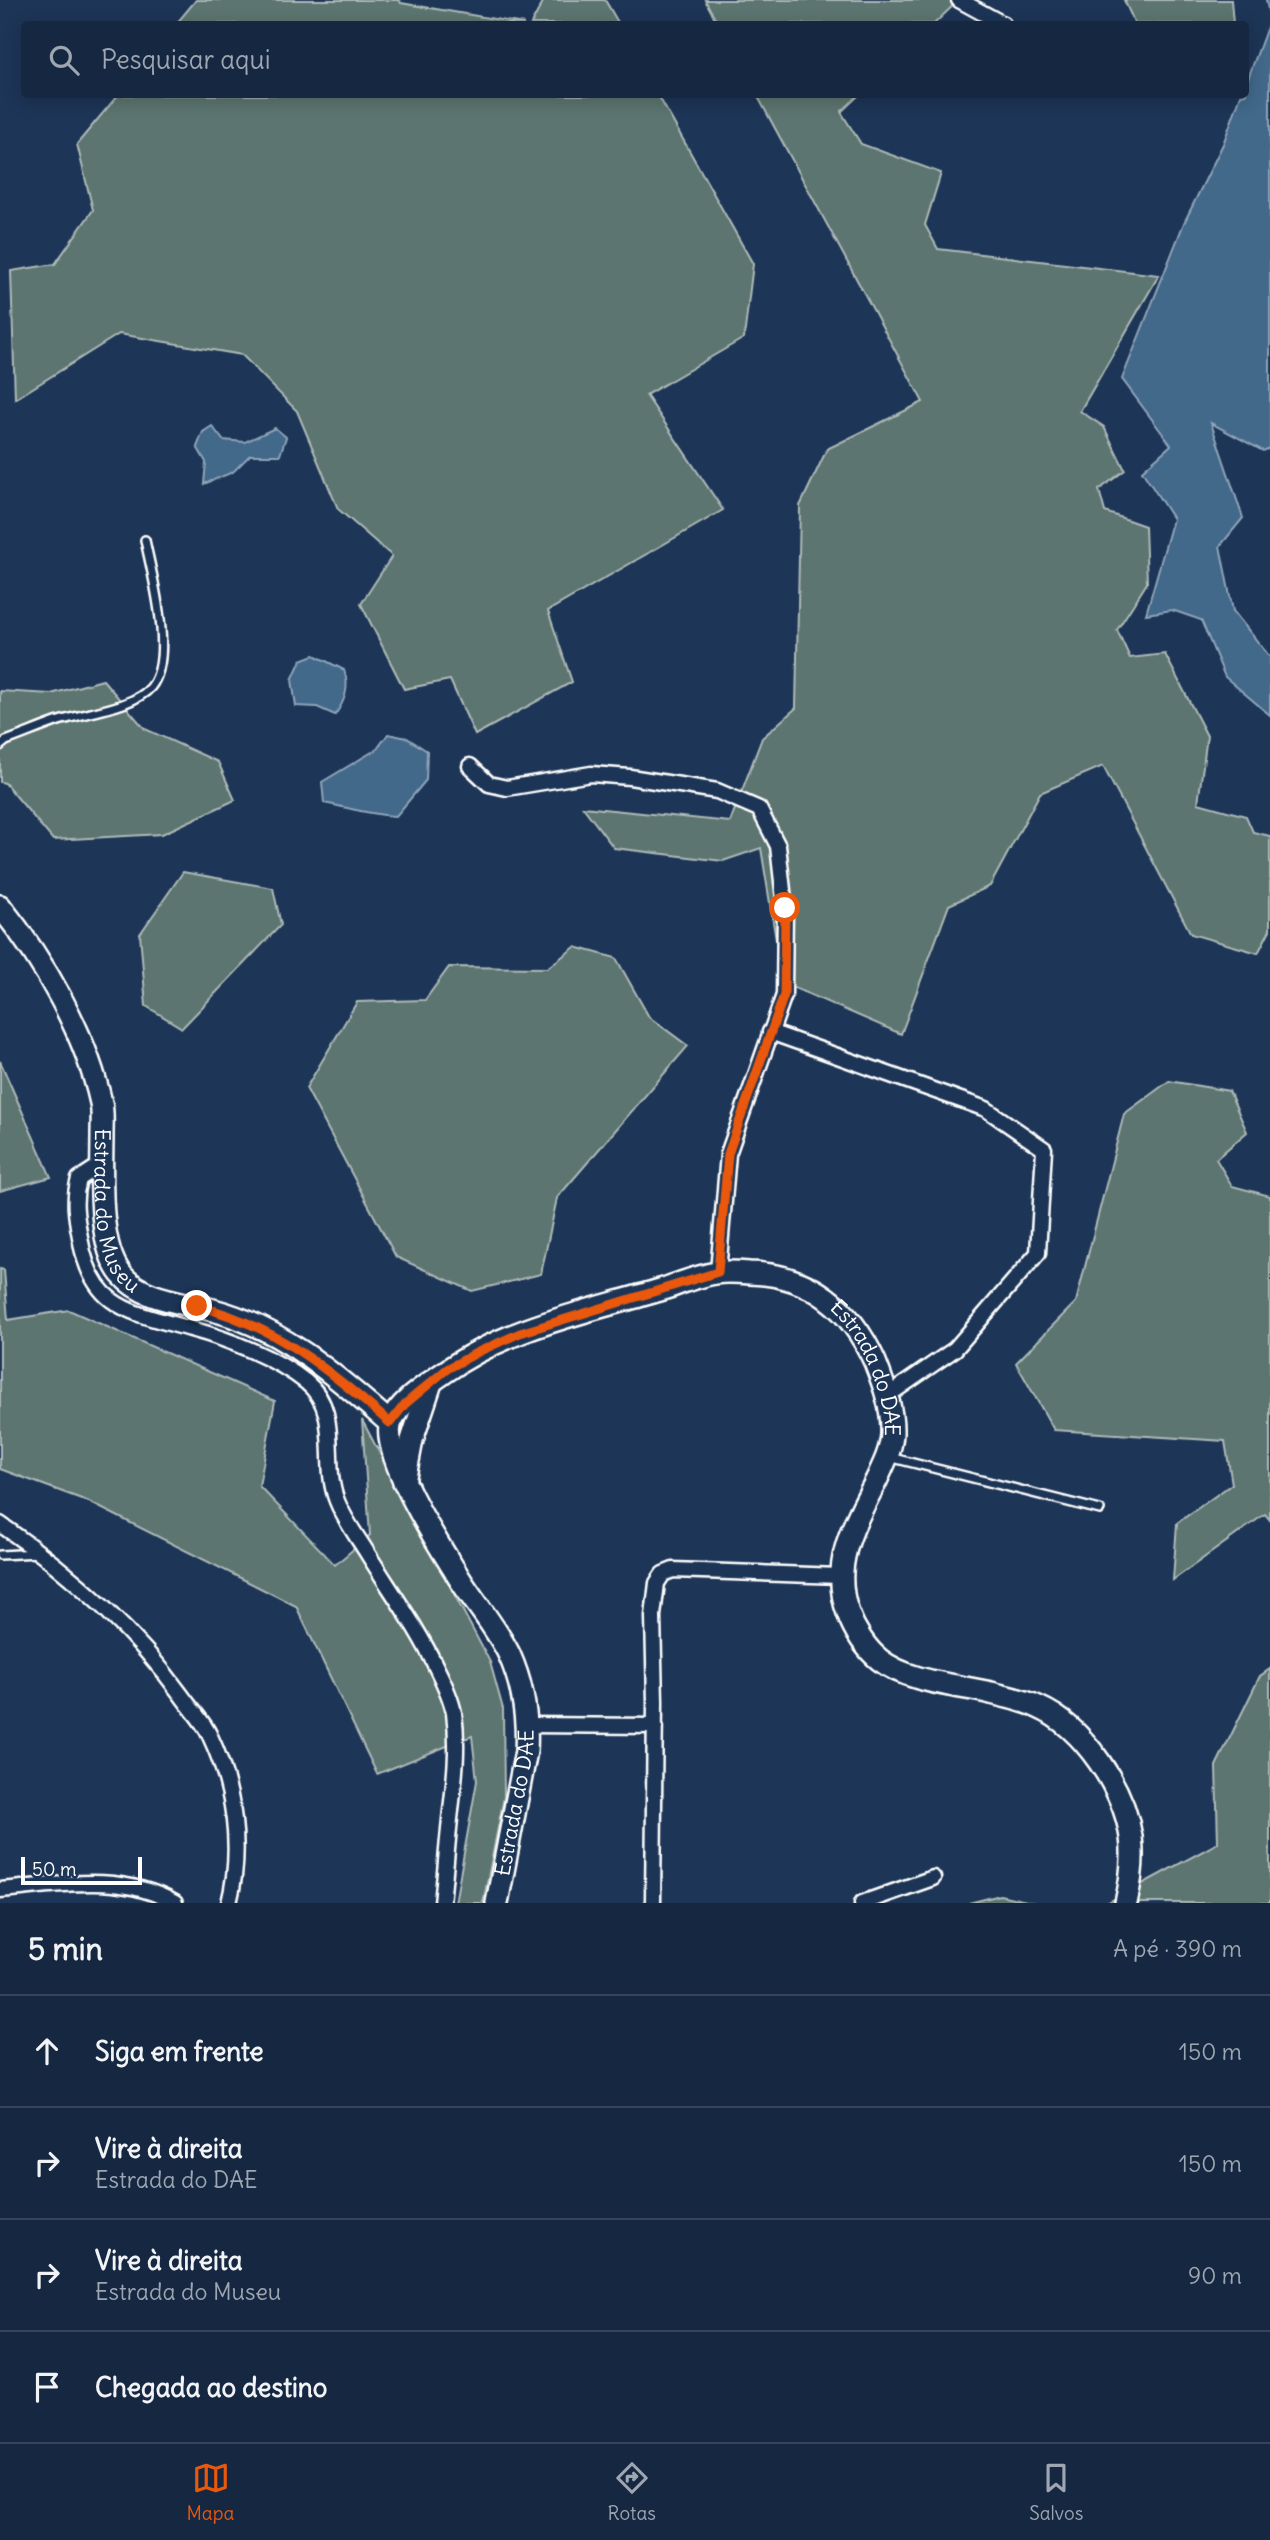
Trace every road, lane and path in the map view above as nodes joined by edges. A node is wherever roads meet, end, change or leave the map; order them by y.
1 (959, 0) edge
2 (998, 21) edge
3 (145, 540) dead end
4 (0, 746) edge
5 (470, 766) dead end
6 (0, 906) edge
7 (770, 1032) junction
8 (102, 1164) junction
9 (718, 1272) junction
10 (431, 1382) junction
11 (887, 1396) junction
12 (390, 1423) junction
13 (888, 1456) junction
14 (404, 1482) junction
15 (1100, 1510) dead end
16 (0, 1524) edge
17 (42, 1553) junction
18 (0, 1555) edge
19 (839, 1576) junction
20 (528, 1726) junction
21 (655, 1726) junction
22 (933, 1878) dead end
23 (0, 1891) edge
24 (175, 1903) edge
25 (229, 1903) edge
26 (442, 1903) edge
27 (497, 1903) edge
28 (653, 1903) edge
29 (862, 1903) edge
30 (1126, 1903) edge

1 - 2 street
3 - 4 lane
5 - 7 street
6 - 8 street, Estrada do Museu
7 - 9 street
7 - 11 street
8 - 12 street, Estrada do Museu
8 - 26 street
9 - 10 street, Estrada do DAE
9 - 11 street, Estrada do DAE
10 - 12 street, Estrada do DAE
10 - 14 street
11 - 13 street, Estrada do DAE
12 - 14 street, Estrada do DAE
13 - 15 lane
13 - 19 street, Estrada do DAE
14 - 20 street, Estrada do DAE
16 - 17 street
17 - 18 lane
17 - 25 street
19 - 21 street
19 - 30 street, Estrada do DAE
20 - 21 street
20 - 27 street, Estrada do DAE
21 - 28 street
22 - 29 street
23 - 24 street

